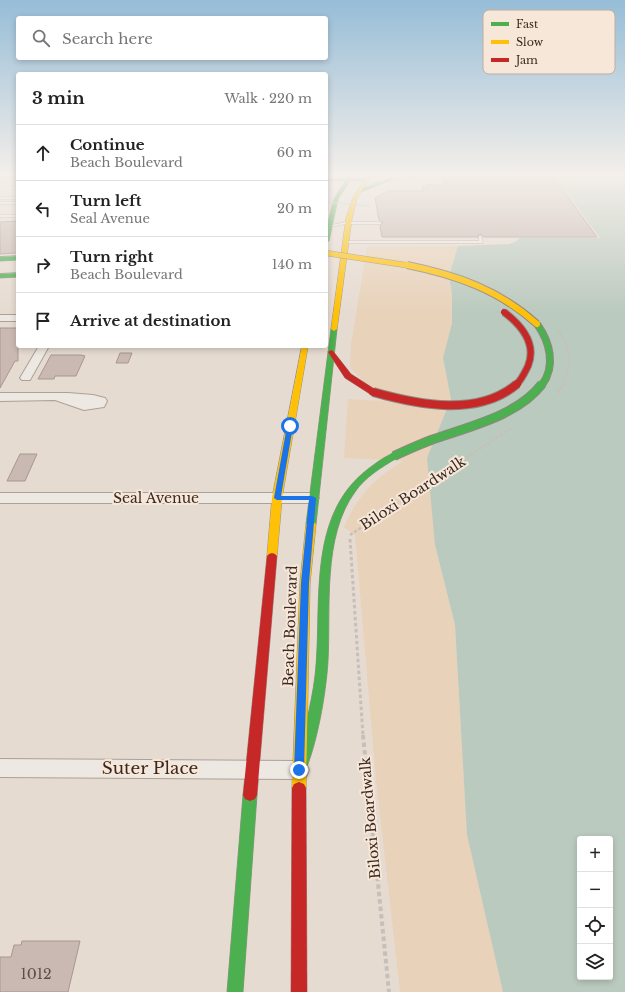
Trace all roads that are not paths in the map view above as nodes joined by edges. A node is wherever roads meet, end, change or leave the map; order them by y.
1 (337, 220) edge
2 (348, 223) junction
3 (380, 223) dead end
4 (328, 227) edge
5 (480, 237) dead end
6 (346, 242) junction
7 (328, 253) edge
8 (0, 259) edge
9 (0, 265) edge
10 (16, 267) edge
11 (332, 268) dead end
12 (352, 269) dead end
13 (0, 270) edge
14 (0, 276) edge
15 (496, 306) dead end
16 (0, 318) edge
17 (16, 318) edge
18 (330, 319) edge
19 (43, 348) edge
20 (304, 348) edge
21 (331, 352) junction
22 (26, 378) dead end
23 (0, 397) edge
24 (58, 398) dead end
25 (0, 498) edge
26 (277, 498) junction
27 (312, 498) junction
28 (0, 768) edge
29 (252, 769) junction
30 (299, 770) junction
31 (235, 992) edge
32 (299, 992) edge

1 - 2 lane
2 - 3 lane
2 - 4 lane
2 - 6 main road, Beach Boulevard
5 - 6 lane
6 - 18 main road, Beach Boulevard
7 - 30 main road, bridge
8 - 10 main road
9 - 10 main road
10 - 13 main road
10 - 14 main road
11 - 12 main road
15 - 21 main road, bridge
16 - 17 street
18 - 21 main road, Beach Boulevard
19 - 22 street
20 - 26 main road, Beach Boulevard
21 - 27 main road, Beach Boulevard
23 - 24 street
25 - 26 street, Seal Avenue
26 - 27 street, Seal Avenue
26 - 29 main road, Beach Boulevard
27 - 30 main road, Beach Boulevard
28 - 29 street, Suter Place
29 - 30 street, Suter Place
29 - 31 main road, Beach Boulevard
30 - 32 main road, Beach Boulevard

